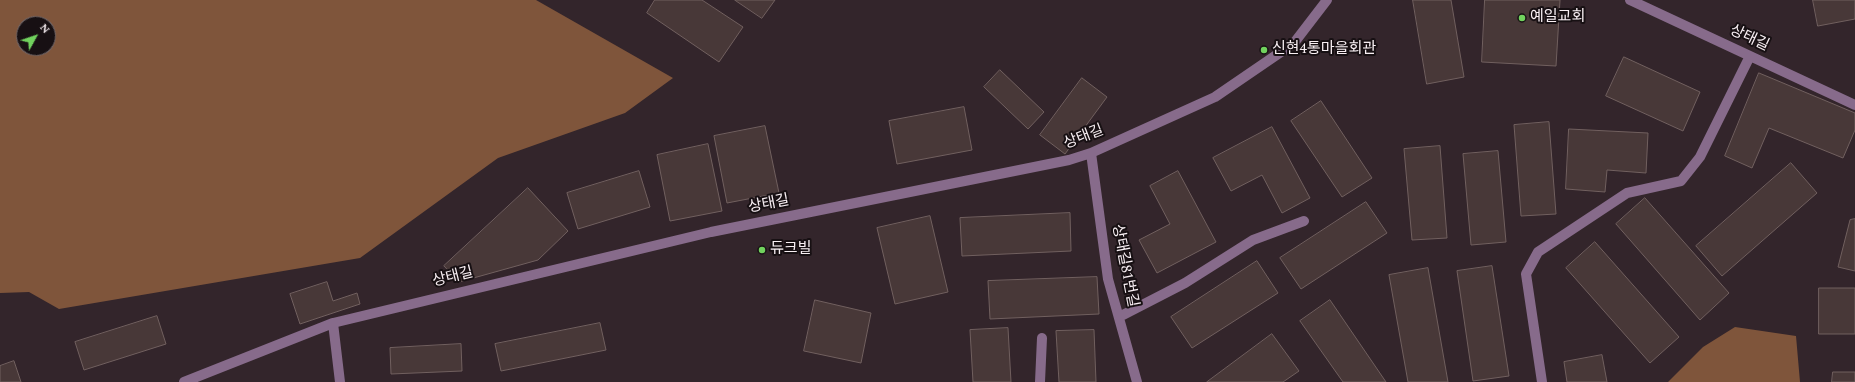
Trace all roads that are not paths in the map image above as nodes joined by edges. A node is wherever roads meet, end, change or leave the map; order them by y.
1 (1327, 0) edge
2 (1630, 0) edge
3 (1750, 56) junction
4 (1855, 105) edge
5 (1090, 153) junction
6 (1304, 221) dead end
7 (1119, 317) junction
8 (333, 323) junction
9 (1042, 338) dead end
10 (184, 382) edge
11 (340, 382) edge
12 (1040, 382) edge
13 (1137, 382) edge
14 (1542, 382) edge

1 - 5 street, 상태길
2 - 3 street, 상태길
3 - 4 street, 상태길
3 - 14 street
5 - 7 street, 상태길81번길
5 - 8 street, 상태길
6 - 7 street
7 - 13 street, 상태길81번길
8 - 10 street, 상태길
8 - 11 street
9 - 12 street

